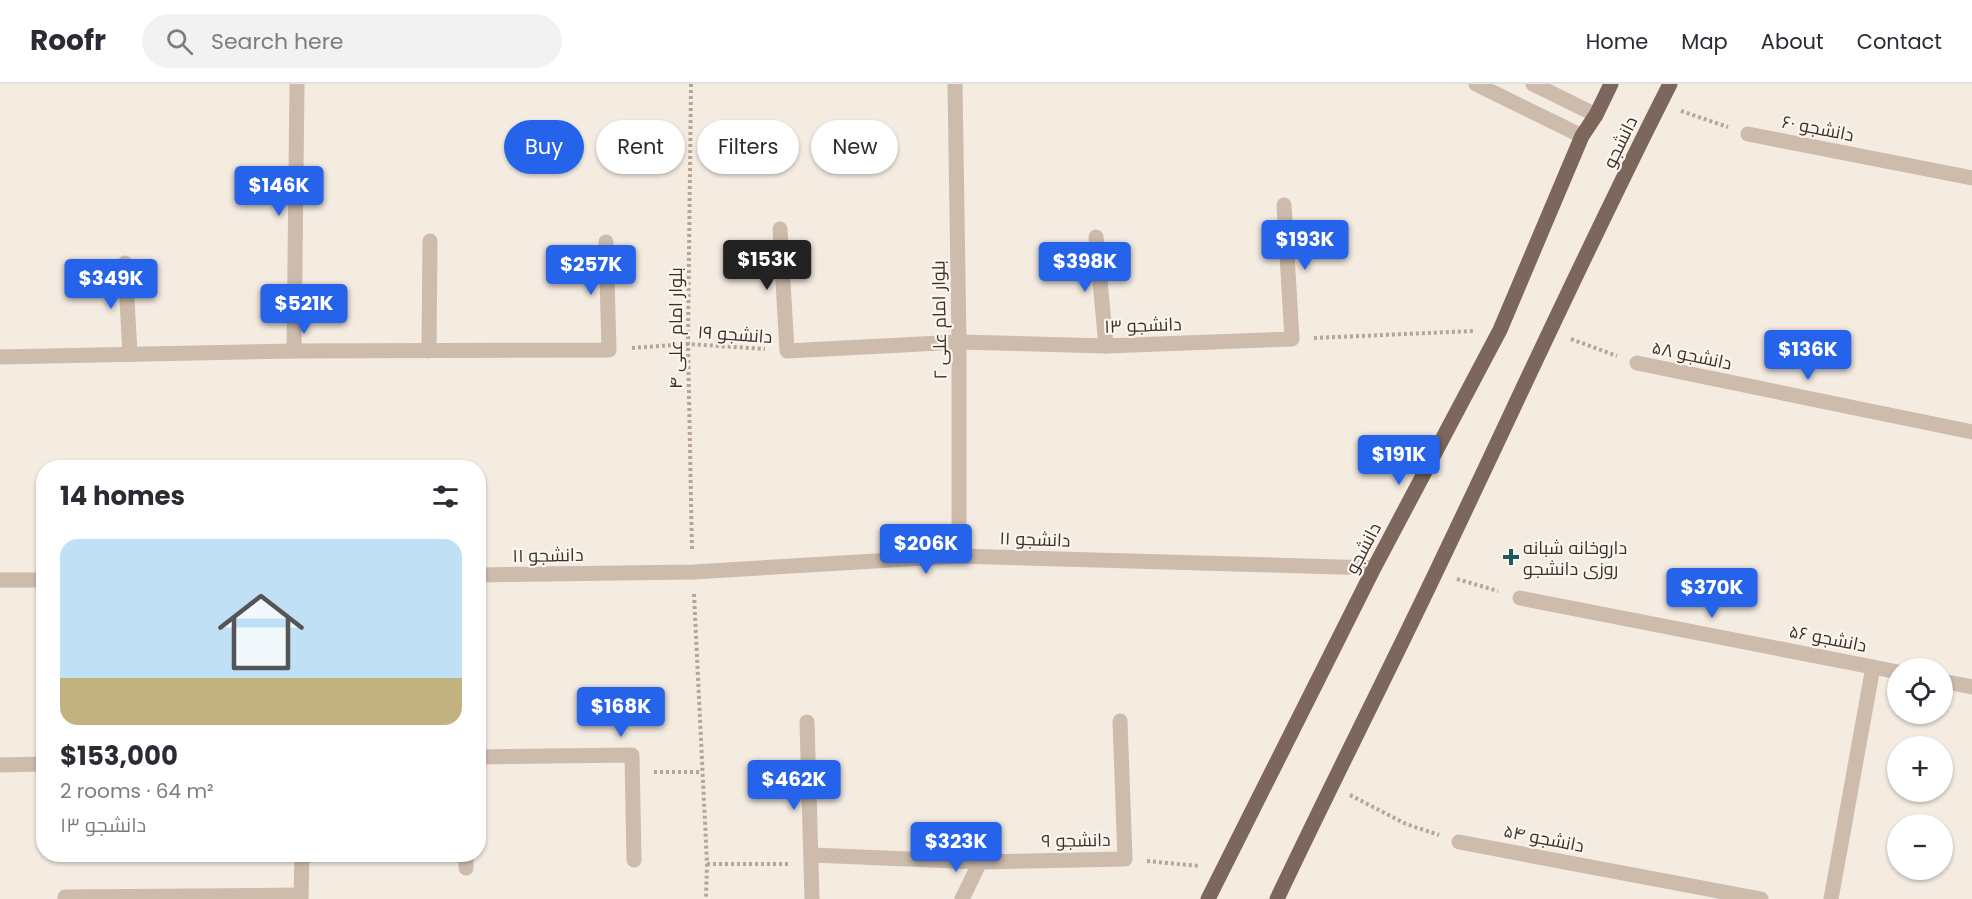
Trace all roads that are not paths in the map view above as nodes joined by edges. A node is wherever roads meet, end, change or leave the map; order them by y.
1 (297, 84) edge
2 (955, 84) edge
3 (1476, 84) edge
4 (1533, 84) edge
5 (1611, 84) edge
6 (1670, 84) edge
7 (1550, 92) junction
8 (1538, 115) junction
9 (1596, 115) junction
10 (1748, 134) road end
11 (1582, 136) junction
12 (1972, 178) edge
13 (1284, 205) dead end
14 (780, 229) dead end
15 (1096, 237) dead end
16 (430, 241) dead end
17 (606, 242) dead end
18 (125, 263) dead end
19 (959, 342) junction
20 (1106, 346) junction
21 (294, 351) junction
22 (429, 351) junction
23 (130, 354) junction
24 (0, 357) edge
25 (1637, 363) road end
26 (1972, 432) edge
27 (959, 556) junction
28 (1374, 568) junction
29 (486, 575) edge
30 (0, 580) edge
31 (36, 580) edge
32 (1520, 598) road end
33 (1873, 667) junction
34 (1887, 670) edge
35 (1953, 683) edge
36 (1972, 687) edge
37 (1120, 721) dead end
38 (807, 722) dead end
39 (486, 757) edge
40 (36, 764) edge
41 (0, 765) edge
42 (1459, 842) road end
43 (634, 860) dead end
44 (811, 860) junction
45 (302, 862) edge
46 (980, 862) junction
47 (301, 897) edge
48 (65, 899) edge
49 (812, 899) edge
50 (962, 899) edge
51 (1208, 899) edge
52 (1277, 899) edge
53 (1761, 899) edge
54 (1830, 899) edge

1 - 21 street
2 - 19 street, بلوار امام علی ۲
3 - 8 street
4 - 7 street
5 - 9 main road, دانشجو
6 - 52 main road, دانشجو
7 - 8 street
7 - 9 street
8 - 11 street
9 - 11 main road, دانشجو
10 - 12 street, دانشجو ۶۰
11 - 28 main road, دانشجو
13 - 20 street, دانشجو ۱۳
14 - 19 street, دانشجو ۱۳
15 - 20 street
16 - 22 street
17 - 22 street
18 - 23 street
19 - 20 street, دانشجو ۱۳
19 - 27 street, بلوار امام علی ۲
21 - 22 street
21 - 23 street
23 - 24 street
25 - 26 street, دانشجو ۵۸
27 - 28 street, دانشجو ۱۱
27 - 29 street, دانشجو ۱۱
28 - 51 main road, دانشجو
30 - 31 street
32 - 33 street, دانشجو ۵۶
33 - 34 street, دانشجو ۵۶
33 - 54 street
35 - 36 street
37 - 46 street, دانشجو ۹
38 - 44 street
39 - 43 street
40 - 41 street
42 - 53 street, دانشجو ۵۴
44 - 46 street, دانشجو ۹
44 - 49 street
45 - 47 street
46 - 50 street
47 - 48 street

